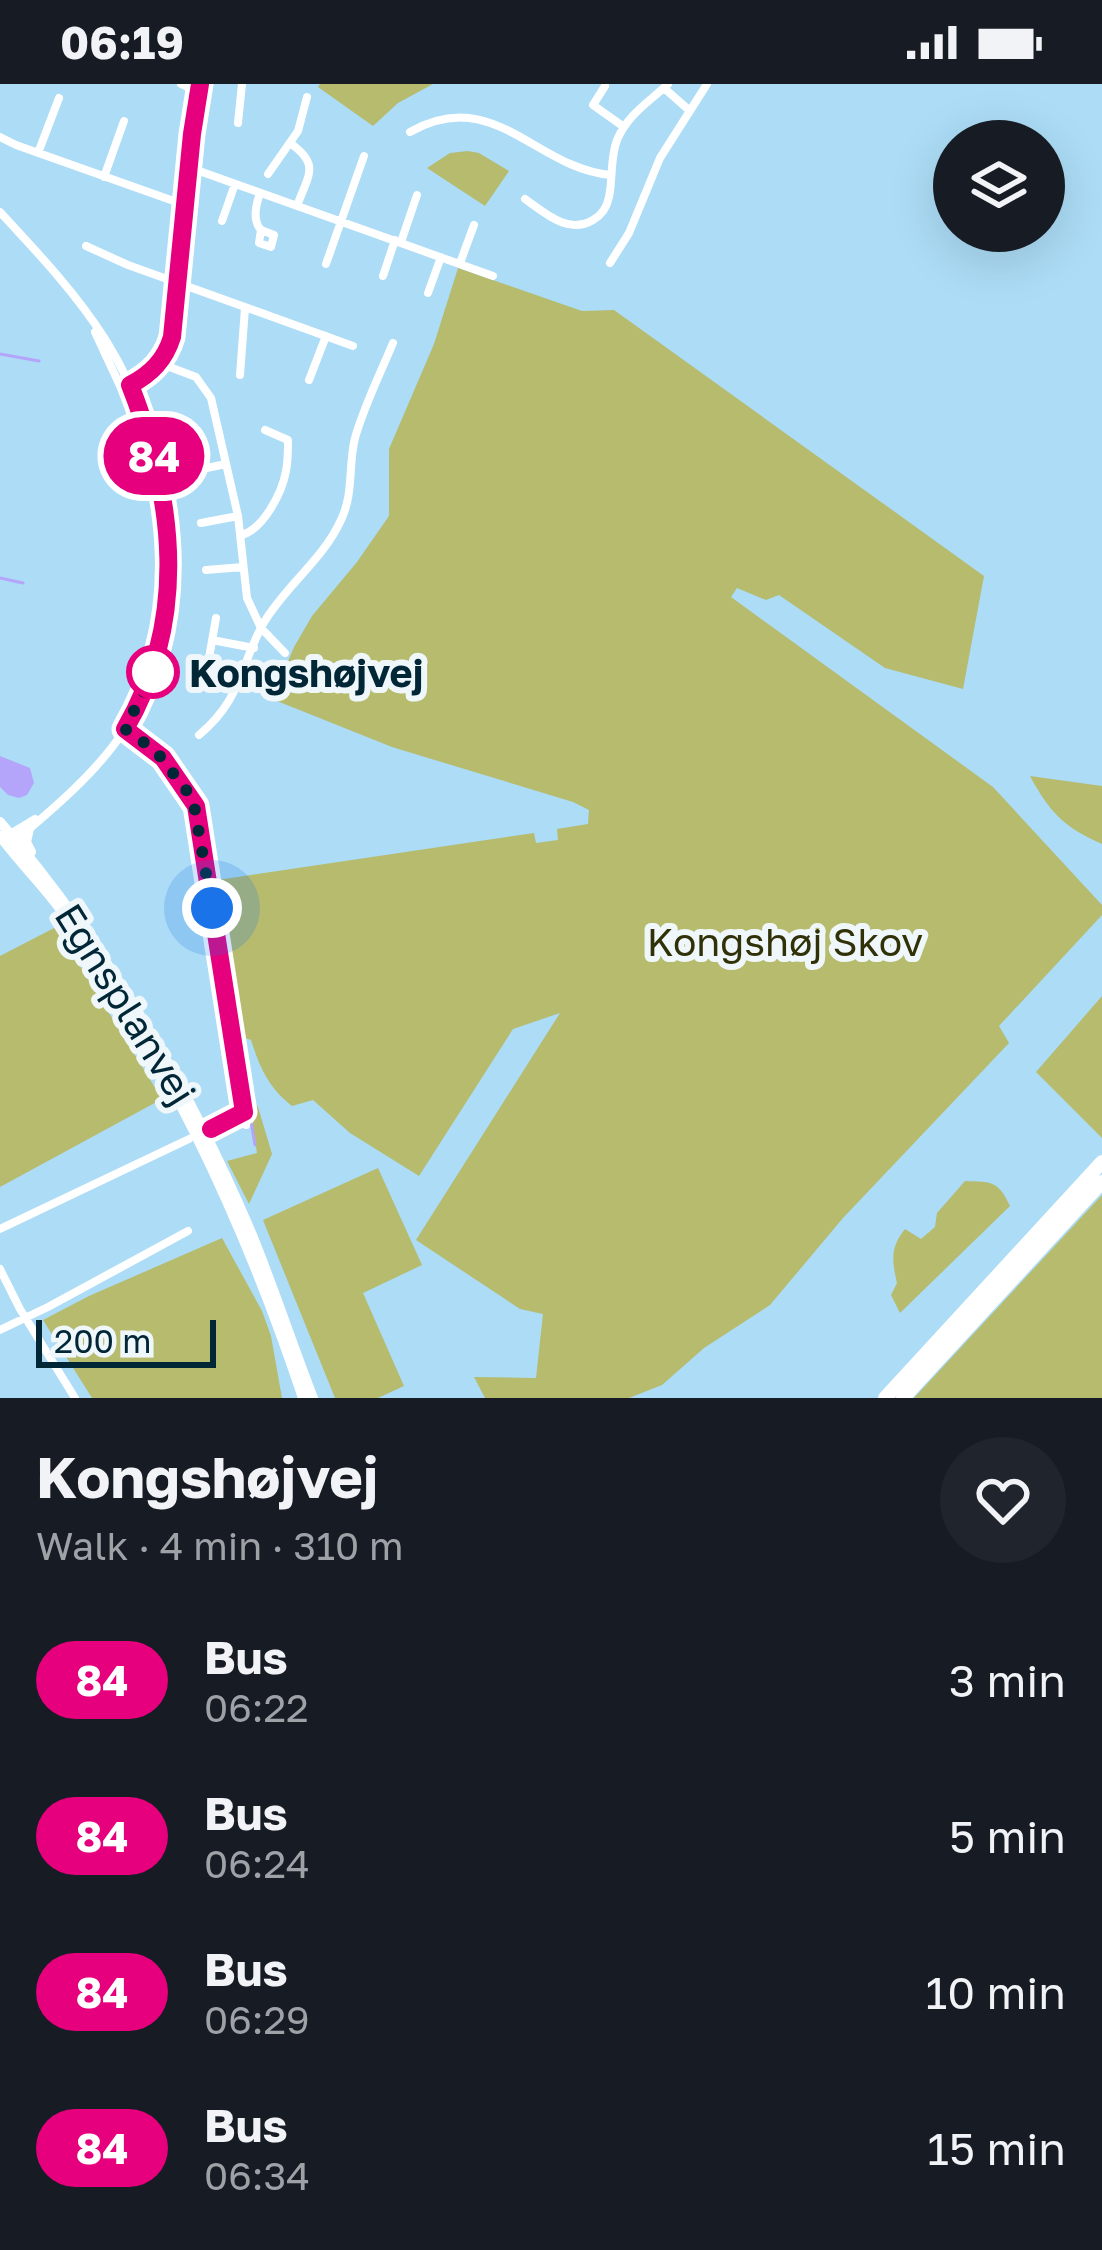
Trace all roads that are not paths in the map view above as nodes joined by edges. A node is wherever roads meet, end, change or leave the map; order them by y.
1 (181, 84) edge
2 (242, 84) edge
3 (707, 84) edge
4 (605, 86) edge
5 (666, 86) edge
6 (199, 88) edge
7 (307, 97) dead end
8 (58, 98) dead end
9 (691, 111) junction
10 (124, 122) dead end
11 (238, 123) dead end
12 (624, 127) junction
13 (410, 132) dead end
14 (0, 137) edge
15 (290, 143) junction
16 (38, 153) junction
17 (364, 156) dead end
18 (188, 167) junction
19 (268, 173) dead end
20 (610, 175) junction
21 (104, 177) junction
22 (235, 184) junction
23 (260, 193) junction
24 (417, 195) dead end
25 (525, 199) dead end
26 (184, 205) junction
27 (297, 206) junction
28 (0, 212) edge
29 (222, 221) dead end
30 (341, 221) junction
31 (473, 226) dead end
32 (261, 230) dead end
33 (398, 241) junction
34 (86, 246) dead end
35 (441, 256) junction
36 (460, 263) junction
37 (610, 263) dead end
38 (326, 264) dead end
39 (493, 276) dead end
40 (382, 277) dead end
41 (178, 284) junction
42 (428, 293) dead end
43 (245, 308) junction
44 (326, 336) junction
45 (393, 343) dead end
46 (353, 346) dead end
47 (375, 355) dead end
48 (386, 359) junction
49 (159, 363) junction
50 (239, 375) dead end
51 (309, 380) dead end
52 (126, 387) junction
53 (265, 430) dead end
54 (226, 464) junction
55 (192, 471) dead end
56 (238, 516) junction
57 (201, 523) dead end
58 (241, 536) junction
59 (243, 568) junction
60 (206, 570) dead end
61 (216, 618) dead end
62 (261, 628) junction
63 (212, 640) junction
64 (254, 648) junction
65 (285, 653) dead end
66 (206, 675) dead end
67 (125, 729) junction
68 (199, 735) dead end
69 (41, 816) junction
70 (29, 830) junction
71 (5, 835) edge
72 (52, 885) junction
73 (244, 1112) junction
74 (246, 1125) dead end
75 (211, 1129) dead end
76 (184, 1145) dead end
77 (1102, 1162) edge
78 (1102, 1182) edge
79 (0, 1229) edge
80 (188, 1231) dead end
81 (1, 1273) edge
82 (970, 1306) junction
83 (26, 1318) junction
84 (0, 1330) edge
85 (75, 1398) edge
86 (303, 1398) edge
87 (313, 1398) edge
88 (874, 1398) edge
89 (885, 1398) edge
90 (903, 1398) edge

1 - 6 street
2 - 11 street
3 - 9 street
4 - 12 street
5 - 9 street
5 - 12 street
6 - 18 street
7 - 15 street
8 - 16 street
9 - 37 street
10 - 21 street
12 - 20 street
13 - 20 street
14 - 16 street
15 - 19 street
15 - 27 street
16 - 21 street
17 - 30 street
18 - 22 street
18 - 26 street
20 - 25 street
21 - 26 street
22 - 23 street
22 - 29 street
23 - 27 street
23 - 32 street
24 - 33 street
26 - 41 street
27 - 30 street
28 - 52 street
30 - 33 street
30 - 38 street
31 - 36 street
33 - 35 street
33 - 40 street
34 - 41 street
35 - 36 street
35 - 42 street
36 - 39 street
41 - 43 street
41 - 49 street
43 - 44 street
43 - 50 street
44 - 46 street
44 - 51 street
45 - 48 street
47 - 48 street
48 - 62 street
49 - 52 street
49 - 54 street
52 - 67 street
53 - 58 street
54 - 55 street
54 - 56 street
56 - 57 street
56 - 58 street
58 - 59 street
59 - 60 street
59 - 62 street
61 - 63 street
62 - 64 street
62 - 65 street
63 - 64 street
63 - 66 street
64 - 68 street
67 - 69 street
67 - 73 street
69 - 70 street
69 - 71 street
70 - 71 street
70 - 72 main road
71 - 72 main road, Egnsplanvej
71 - 86 main road, Egnsplanvej
72 - 87 main road, Egnsplanvej
73 - 74 street
73 - 75 street
76 - 79 street
77 - 82 highway
78 - 90 highway
80 - 83 street
81 - 83 street
82 - 88 highway
82 - 89 highway
83 - 84 street
83 - 85 street

